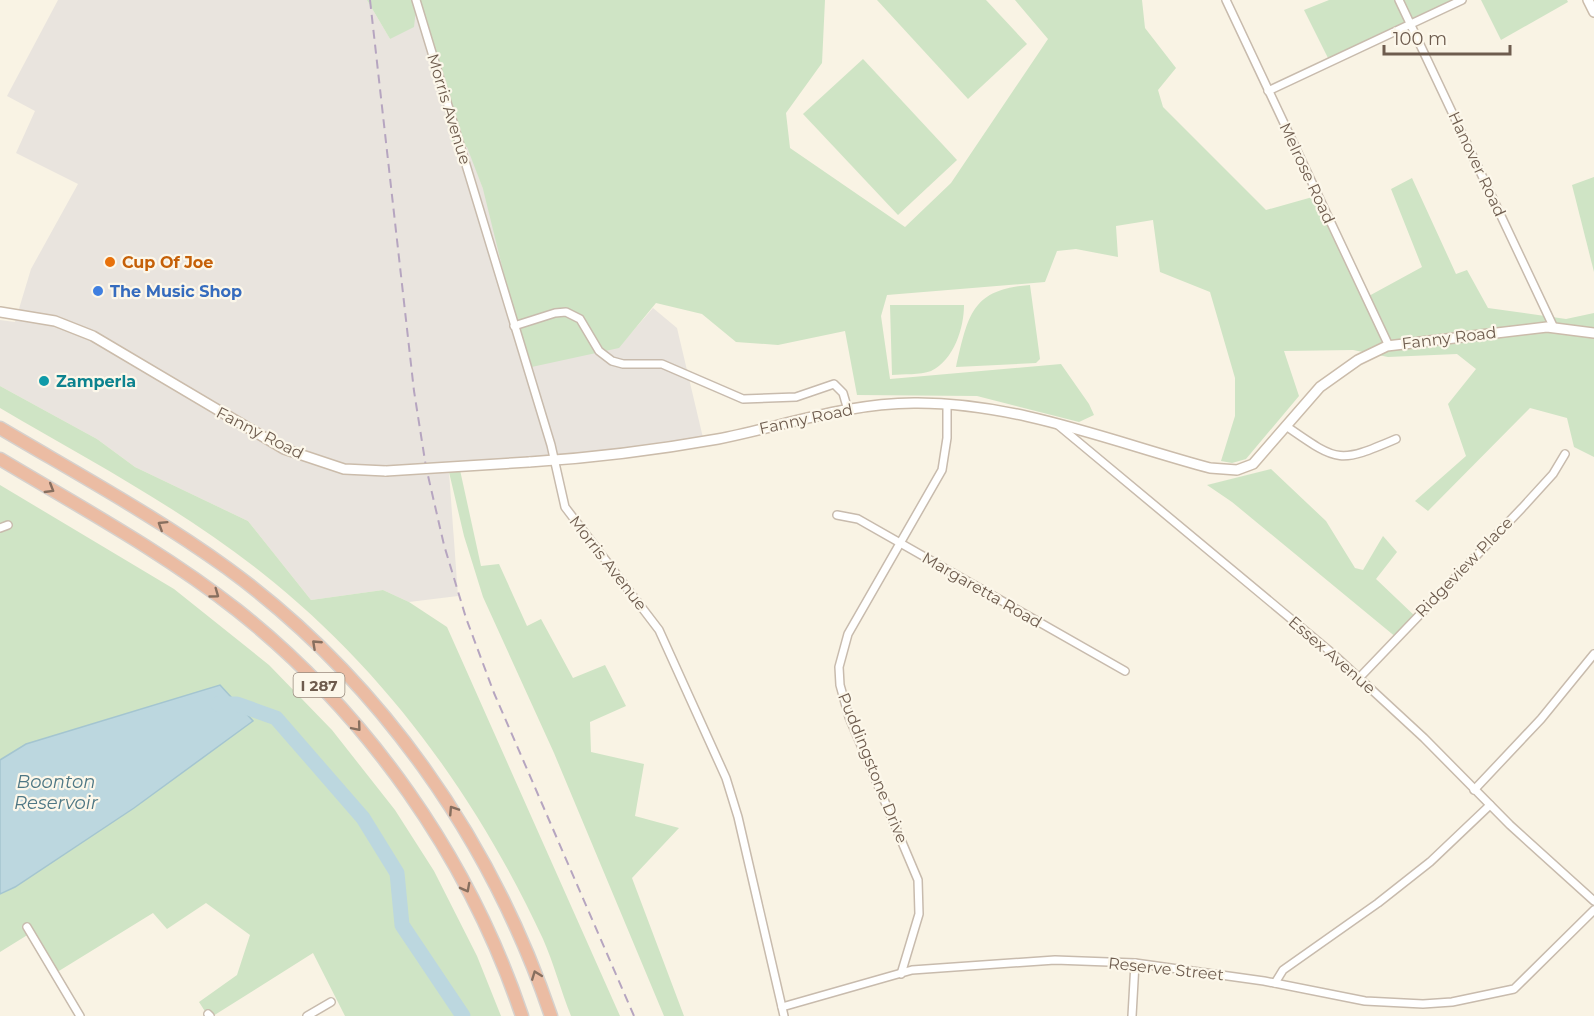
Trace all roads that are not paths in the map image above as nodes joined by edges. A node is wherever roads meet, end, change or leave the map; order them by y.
1 (416, 0) edge
2 (1226, 0) edge
3 (1399, 0) edge
4 (1462, 0) edge
5 (1588, 0) edge
6 (1594, 12) edge
7 (1411, 24) junction
8 (1268, 91) junction
9 (0, 312) edge
10 (514, 326) junction
11 (1554, 328) junction
12 (1594, 333) edge
13 (1389, 346) junction
14 (947, 404) junction
15 (848, 410) junction
16 (1057, 424) junction
17 (1286, 426) junction
18 (0, 428) edge
19 (1396, 440) dead end
20 (1565, 454) dead end
21 (0, 459) edge
22 (554, 461) junction
23 (837, 515) dead end
24 (898, 542) junction
25 (1594, 654) edge
26 (1125, 671) dead end
27 (1360, 677) junction
28 (1474, 790) junction
29 (1490, 805) junction
30 (1594, 901) edge
31 (1594, 910) edge
32 (27, 927) dead end
33 (1135, 963) junction
34 (901, 974) junction
35 (1275, 983) junction
36 (331, 1002) dead end
37 (782, 1007) junction
38 (80, 1016) edge
39 (307, 1016) edge
40 (522, 1016) edge
41 (551, 1016) edge
42 (783, 1016) edge
43 (1132, 1016) edge

1 - 10 street, Morris Avenue
2 - 8 street, Melrose Road
3 - 7 street, Hanover Road
4 - 7 street
5 - 6 main road
7 - 8 street
7 - 11 street, Hanover Road
8 - 13 street, Melrose Road
9 - 22 main road, Fanny Road, bridge
10 - 15 street
10 - 22 street, Morris Avenue
11 - 12 main road, Fanny Road
11 - 13 main road, Fanny Road
13 - 17 main road, Fanny Road
14 - 15 main road, Fanny Road
14 - 16 main road, Fanny Road
14 - 24 street, Puddingstone Drive
15 - 22 main road, Fanny Road
16 - 17 main road, Fanny Road
16 - 27 street, Essex Avenue
17 - 19 street
41 -> 18 highway, I 287
20 - 27 street, Ridgeview Place
21 -> 40 highway, I 287
22 - 37 street, Morris Avenue
23 - 24 street, Margaretta Road
24 - 26 street, Margaretta Road
24 - 34 street, Puddingstone Drive
25 - 28 street
27 - 28 street, Essex Avenue
28 - 29 street, Essex Avenue
29 - 30 street, Essex Avenue
29 - 35 street
31 - 35 street, Reserve Street
32 - 38 street
33 - 34 street, Reserve Street
33 - 35 street, Reserve Street
33 - 43 street
34 - 37 street, Reserve Street
36 - 39 street
37 - 42 street, Morris Avenue

